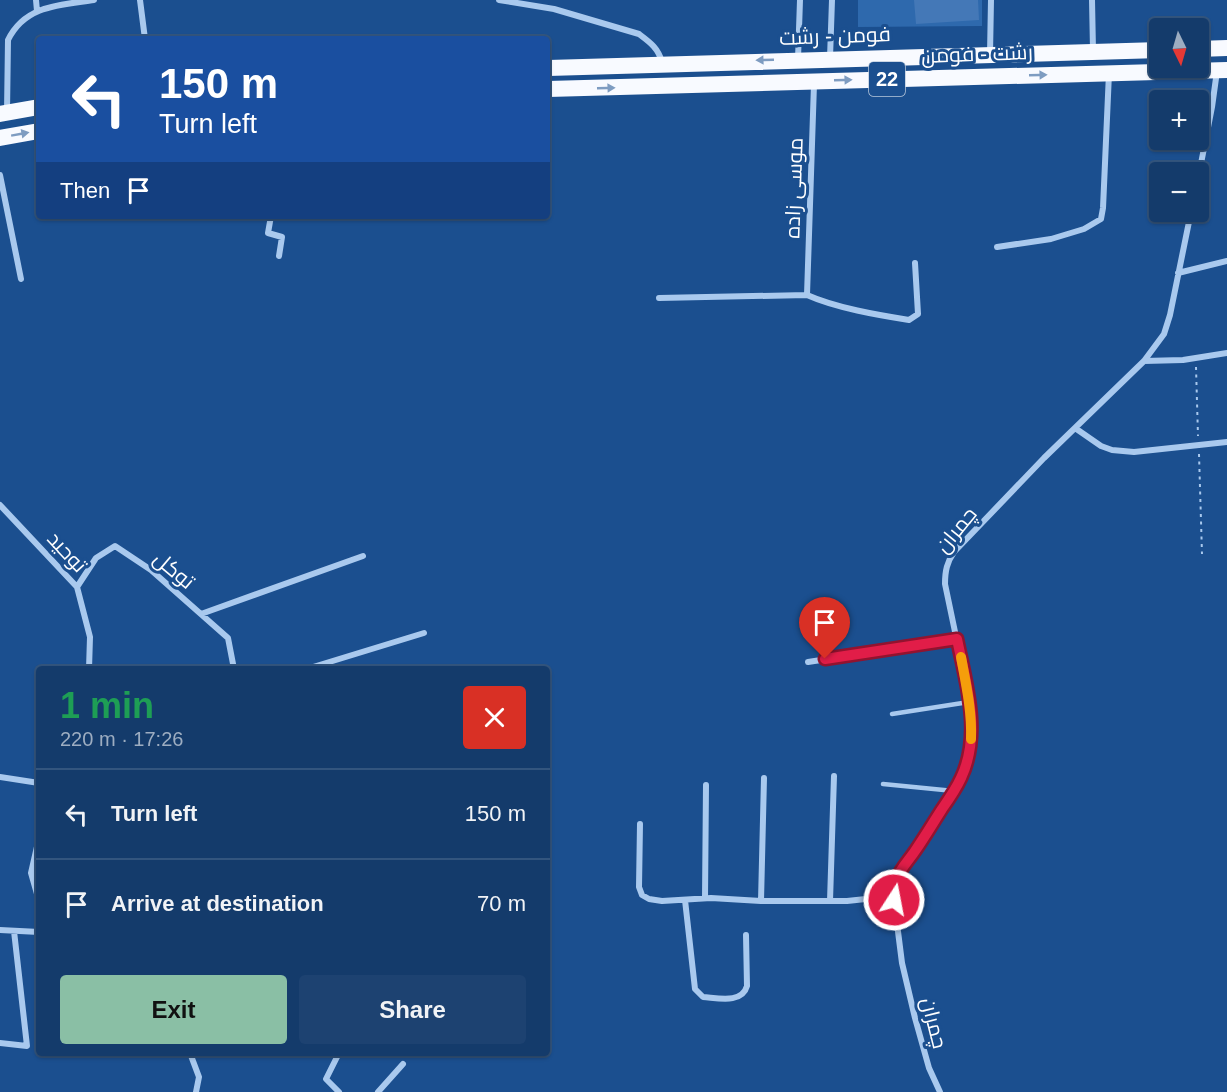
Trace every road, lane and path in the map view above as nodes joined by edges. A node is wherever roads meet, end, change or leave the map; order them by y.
1 (36, 0) edge
2 (94, 0) edge
3 (140, 0) edge
4 (498, 0) edge
5 (800, 0) edge
6 (832, 0) edge
7 (991, 0) edge
8 (1092, 0) edge
9 (37, 11) junction
10 (145, 36) edge
11 (1227, 48) edge
12 (1209, 49) edge
13 (1149, 50) edge
14 (1093, 51) junction
15 (990, 54) junction
16 (830, 58) junction
17 (798, 59) junction
18 (663, 64) junction
19 (550, 68) edge
20 (1222, 70) edge
21 (1109, 73) junction
22 (814, 81) junction
23 (550, 89) edge
24 (36, 108) edge
25 (4, 113) edge
26 (36, 132) edge
27 (0, 138) edge
28 (1201, 162) edge
29 (0, 175) edge
30 (270, 219) edge
31 (1189, 222) edge
32 (997, 247) dead end
33 (279, 256) dead end
34 (1227, 261) edge
35 (915, 262) dead end
36 (1178, 273) junction
37 (21, 279) dead end
38 (807, 295) junction
39 (659, 298) dead end
40 (1227, 353) edge
41 (1196, 358) junction
42 (1144, 361) junction
43 (1075, 428) junction
44 (1227, 442) edge
45 (1198, 445) junction
46 (0, 505) edge
47 (1202, 554) dead end
48 (363, 556) dead end
49 (77, 586) junction
50 (201, 614) junction
51 (424, 633) dead end
52 (957, 639) junction
53 (808, 662) dead end
54 (89, 666) edge
55 (233, 666) edge
56 (316, 666) edge
57 (969, 702) junction
58 (892, 714) dead end
59 (834, 776) dead end
60 (0, 777) edge
61 (764, 778) dead end
62 (36, 783) edge
63 (883, 784) dead end
64 (706, 785) dead end
65 (954, 791) junction
66 (640, 824) dead end
67 (36, 851) edge
68 (36, 890) edge
69 (894, 896) junction
70 (705, 898) junction
71 (685, 900) junction
72 (761, 901) junction
73 (830, 901) junction
74 (0, 930) edge
75 (14, 931) junction
76 (36, 932) edge
77 (746, 935) dead end
78 (0, 1042) edge
79 (191, 1056) edge
80 (338, 1056) edge
81 (403, 1064) dead end
82 (196, 1092) edge
83 (339, 1092) edge
84 (378, 1092) edge
85 (940, 1092) edge

1 - 9 street
2 - 9 street
3 - 10 street
4 - 18 street
5 - 17 street
6 - 16 street
7 - 15 street
8 - 14 street
9 - 25 street
11 - 12 highway
13 - 14 highway, فومن - رشت / 22
14 - 15 highway, فومن - رشت / 22
15 - 16 highway, فومن - رشت / 22
16 - 17 highway, فومن - رشت / 22
17 -> 18 highway, فومن - رشت / 22
18 - 19 highway, فومن - رشت / 22
20 - 21 highway, رشت - فومن / 22
20 - 28 street
22 -> 21 highway, رشت - فومن / 22
21 - 32 street
23 -> 22 highway, رشت - فومن / 22
22 - 38 street, موسی زاده
24 - 25 highway
27 -> 26 highway
29 - 37 street
30 - 33 street
31 - 36 street, چمران
34 - 36 street
35 - 38 street
36 - 42 street, چمران
38 - 39 street
40 - 41 street
41 - 42 street
41 - 45 path
42 - 43 street, چمران
43 - 45 street
43 - 52 street, چمران
44 - 45 street
45 - 47 path
46 - 49 street, توحید
48 - 50 street
49 - 50 street, توکل
49 - 54 street, توحید
50 - 55 street, توکل
51 - 56 street
52 - 53 street
52 - 57 street, چمران
57 - 58 lane
57 - 65 street, چمران
59 - 73 street
60 - 62 street
61 - 72 street
63 - 65 lane
64 - 70 street
65 - 69 street, چمران
66 - 71 street
67 - 68 street
69 - 73 street
69 - 85 street, چمران
70 - 71 street
70 - 72 street
71 - 77 street
72 - 73 street
74 - 75 street
75 - 76 street
75 - 78 street
79 - 82 street
80 - 83 street
81 - 84 street

